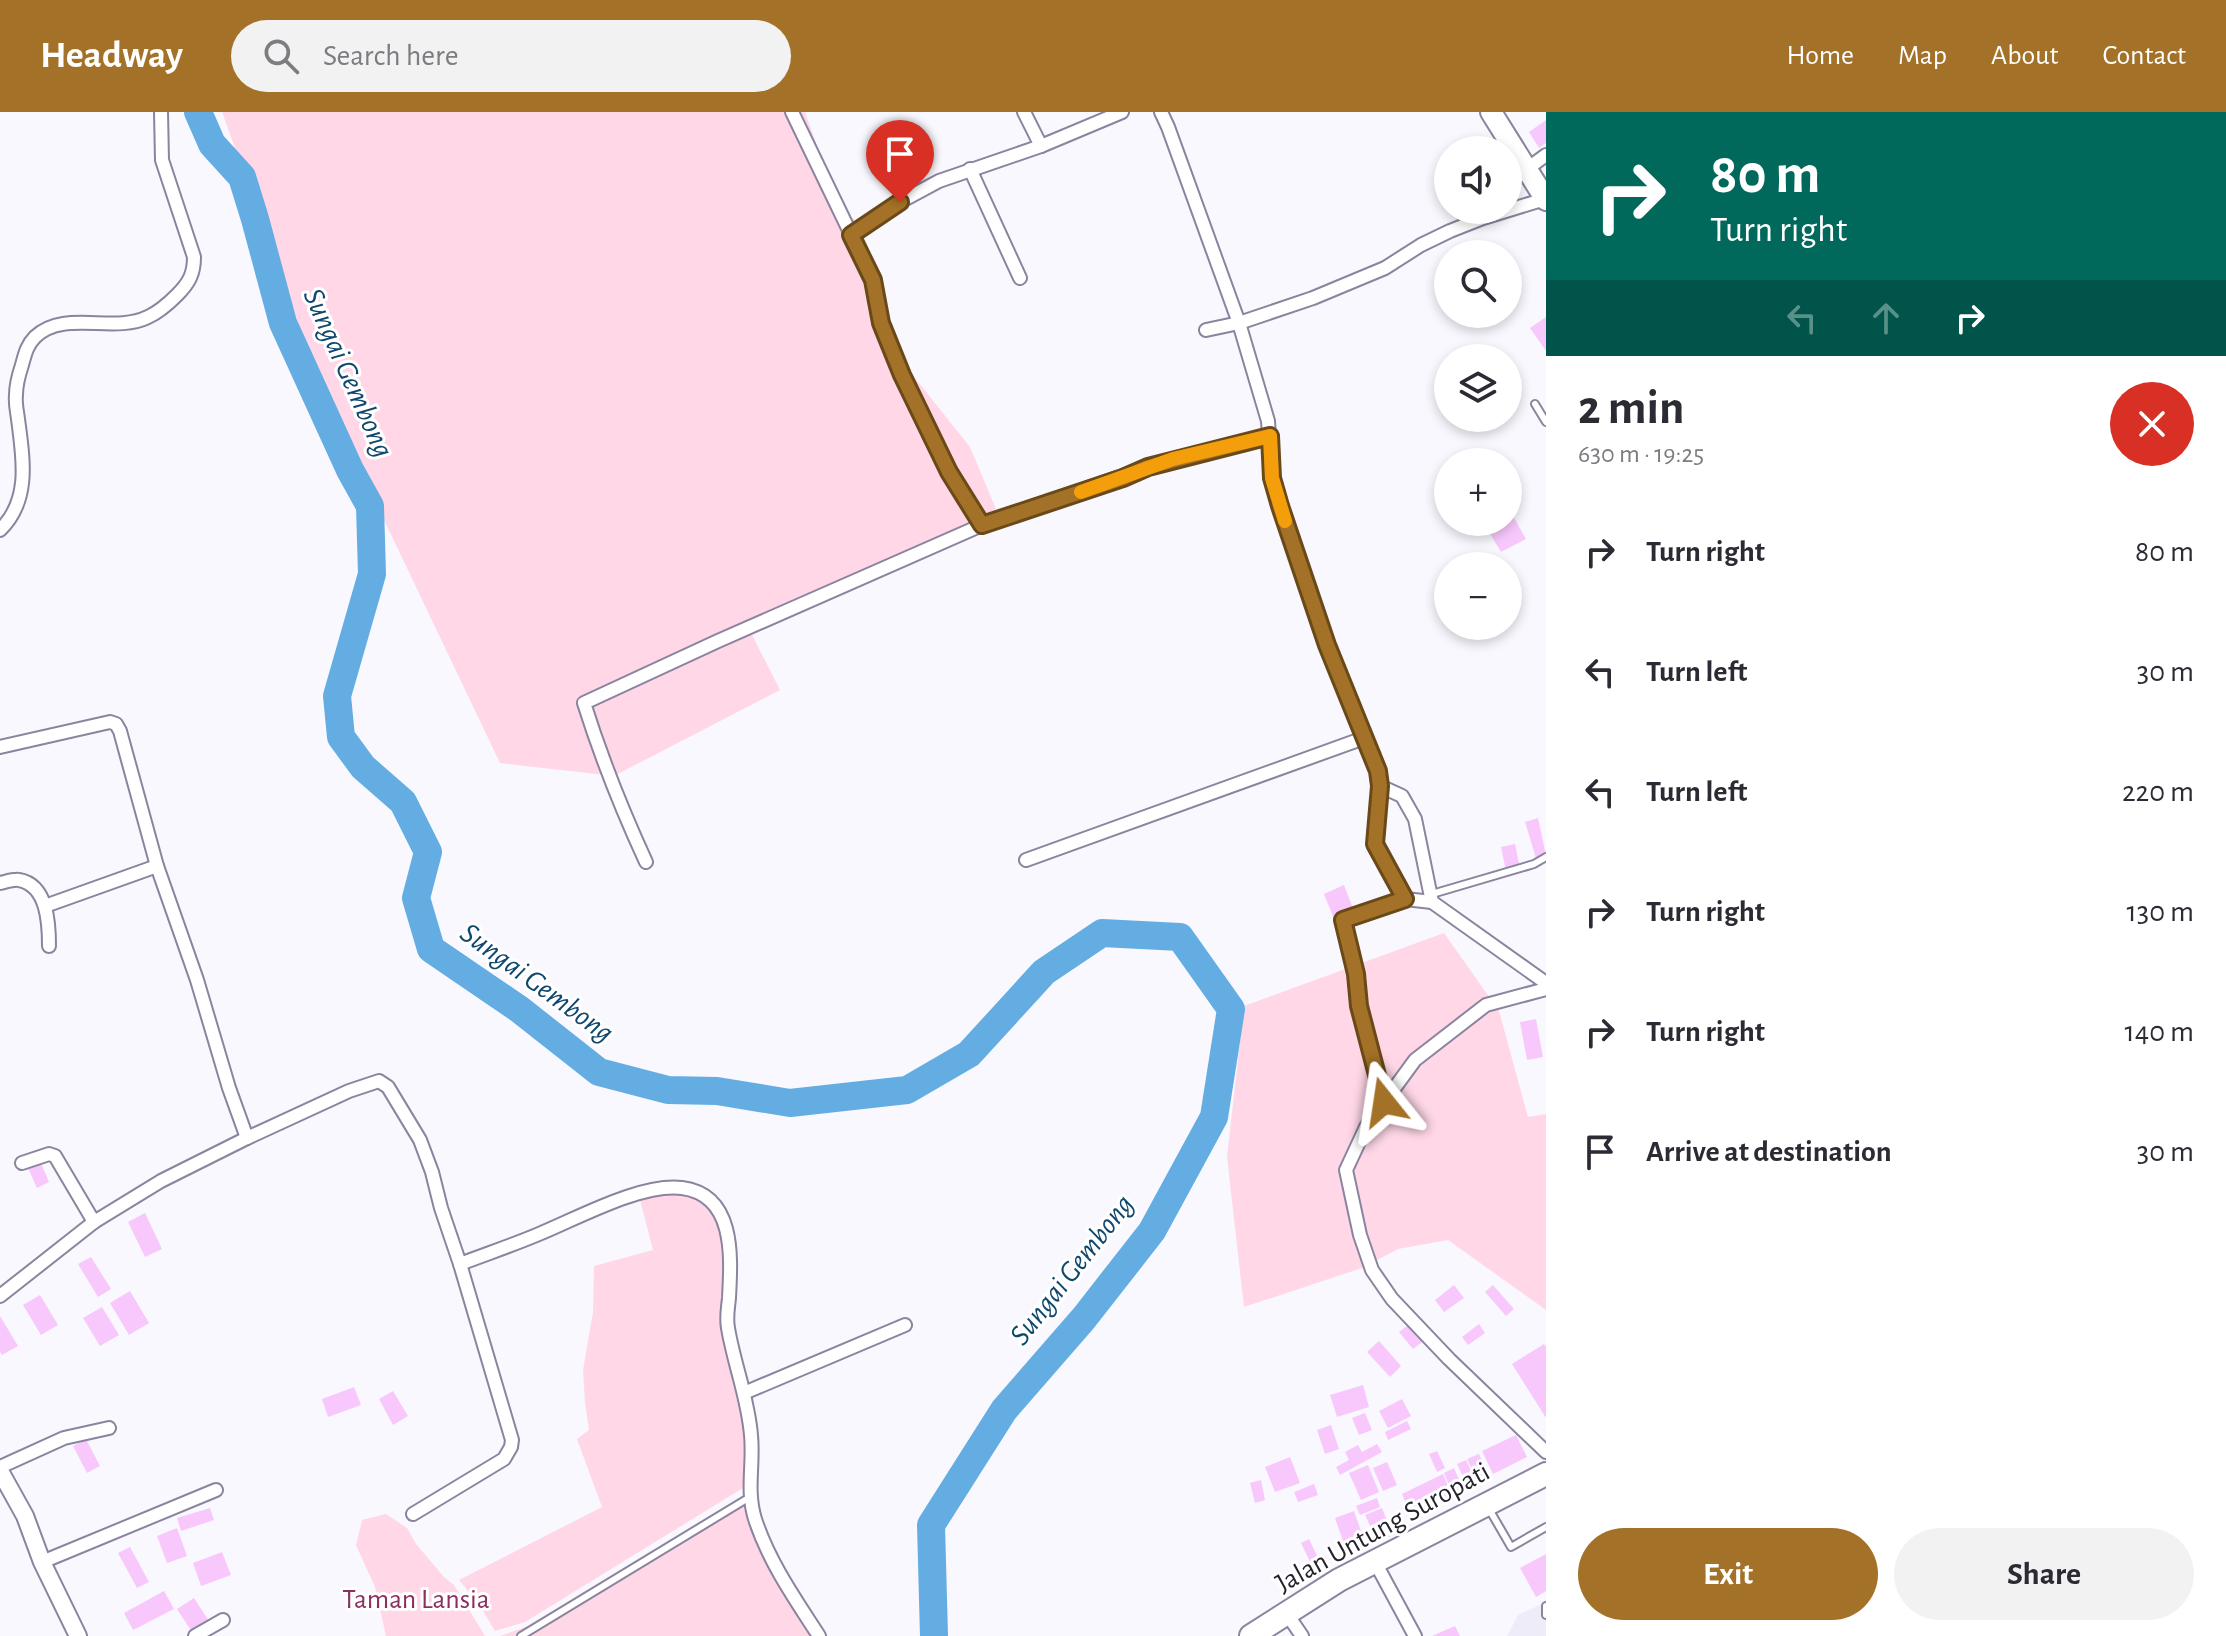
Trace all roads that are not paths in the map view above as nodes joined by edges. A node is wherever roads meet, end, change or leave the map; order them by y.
1 (161, 112) edge
2 (792, 112) edge
3 (1024, 112) edge
4 (1122, 112) edge
5 (1161, 112) edge
6 (1491, 112) edge
7 (1041, 146) junction
8 (1546, 155) edge
9 (970, 169) junction
10 (1527, 169) junction
11 (1546, 199) edge
12 (851, 235) junction
13 (1020, 278) dead end
14 (1239, 323) junction
15 (1206, 330) dead end
16 (1535, 404) dead end
17 (1546, 422) edge
18 (1270, 436) junction
19 (982, 525) junction
20 (0, 530) edge
21 (1364, 738) junction
22 (0, 747) edge
23 (1380, 786) junction
24 (1546, 857) edge
25 (1026, 860) dead end
26 (646, 862) dead end
27 (157, 866) junction
28 (0, 883) edge
29 (1431, 898) junction
30 (1405, 899) junction
31 (45, 906) junction
32 (49, 946) dead end
33 (1546, 983) edge
34 (1546, 989) edge
35 (1384, 1102) junction
36 (247, 1138) junction
37 (22, 1163) dead end
38 (94, 1222) junction
39 (460, 1264) junction
40 (0, 1296) edge
41 (905, 1325) dead end
42 (744, 1393) junction
43 (109, 1428) dead end
44 (1546, 1452) edge
45 (0, 1469) edge
46 (1546, 1474) edge
47 (216, 1490) dead end
48 (751, 1496) junction
49 (1487, 1504) junction
50 (413, 1514) dead end
51 (1546, 1527) edge
52 (42, 1562) junction
53 (1375, 1562) junction
54 (1546, 1606) edge
55 (1287, 1614) junction
56 (1546, 1615) edge
57 (223, 1620) dead end
58 (78, 1636) edge
59 (195, 1636) edge
60 (521, 1636) edge
61 (819, 1636) edge
62 (1251, 1636) edge
63 (1302, 1636) edge
64 (1415, 1636) edge

1 - 20 street
2 - 12 street
3 - 7 street
4 - 7 street
5 - 14 street
6 - 10 main road
7 - 9 street
8 - 10 street
9 - 12 street
9 - 13 street
10 - 11 main road
11 - 14 street
12 - 19 street
14 - 15 street
14 - 18 street
16 - 17 lane
18 - 19 street
18 - 21 street
19 - 26 street
21 - 23 street
21 - 25 street
22 - 27 street
23 - 29 street
23 - 30 street
24 - 29 lane
27 - 31 street
27 - 36 street
28 - 31 street
29 - 30 street
29 - 33 street
30 - 35 street
31 - 32 street
34 - 35 street
35 - 44 street
36 - 38 street
36 - 39 street
37 - 38 street
38 - 40 street
39 - 42 street
39 - 50 street
41 - 42 street
42 - 48 street
43 - 45 street
45 - 52 street
46 - 49 highway, Jalan Untung Suropati
47 - 52 street
48 - 60 lane
48 - 61 street
49 - 51 lane
49 - 53 highway, Jalan Untung Suropati
52 - 58 street
53 - 55 highway, Jalan Untung Suropati
53 - 64 street
54 - 56 lane
55 - 62 highway, Jalan Untung Suropati
55 - 63 street
57 - 59 street

